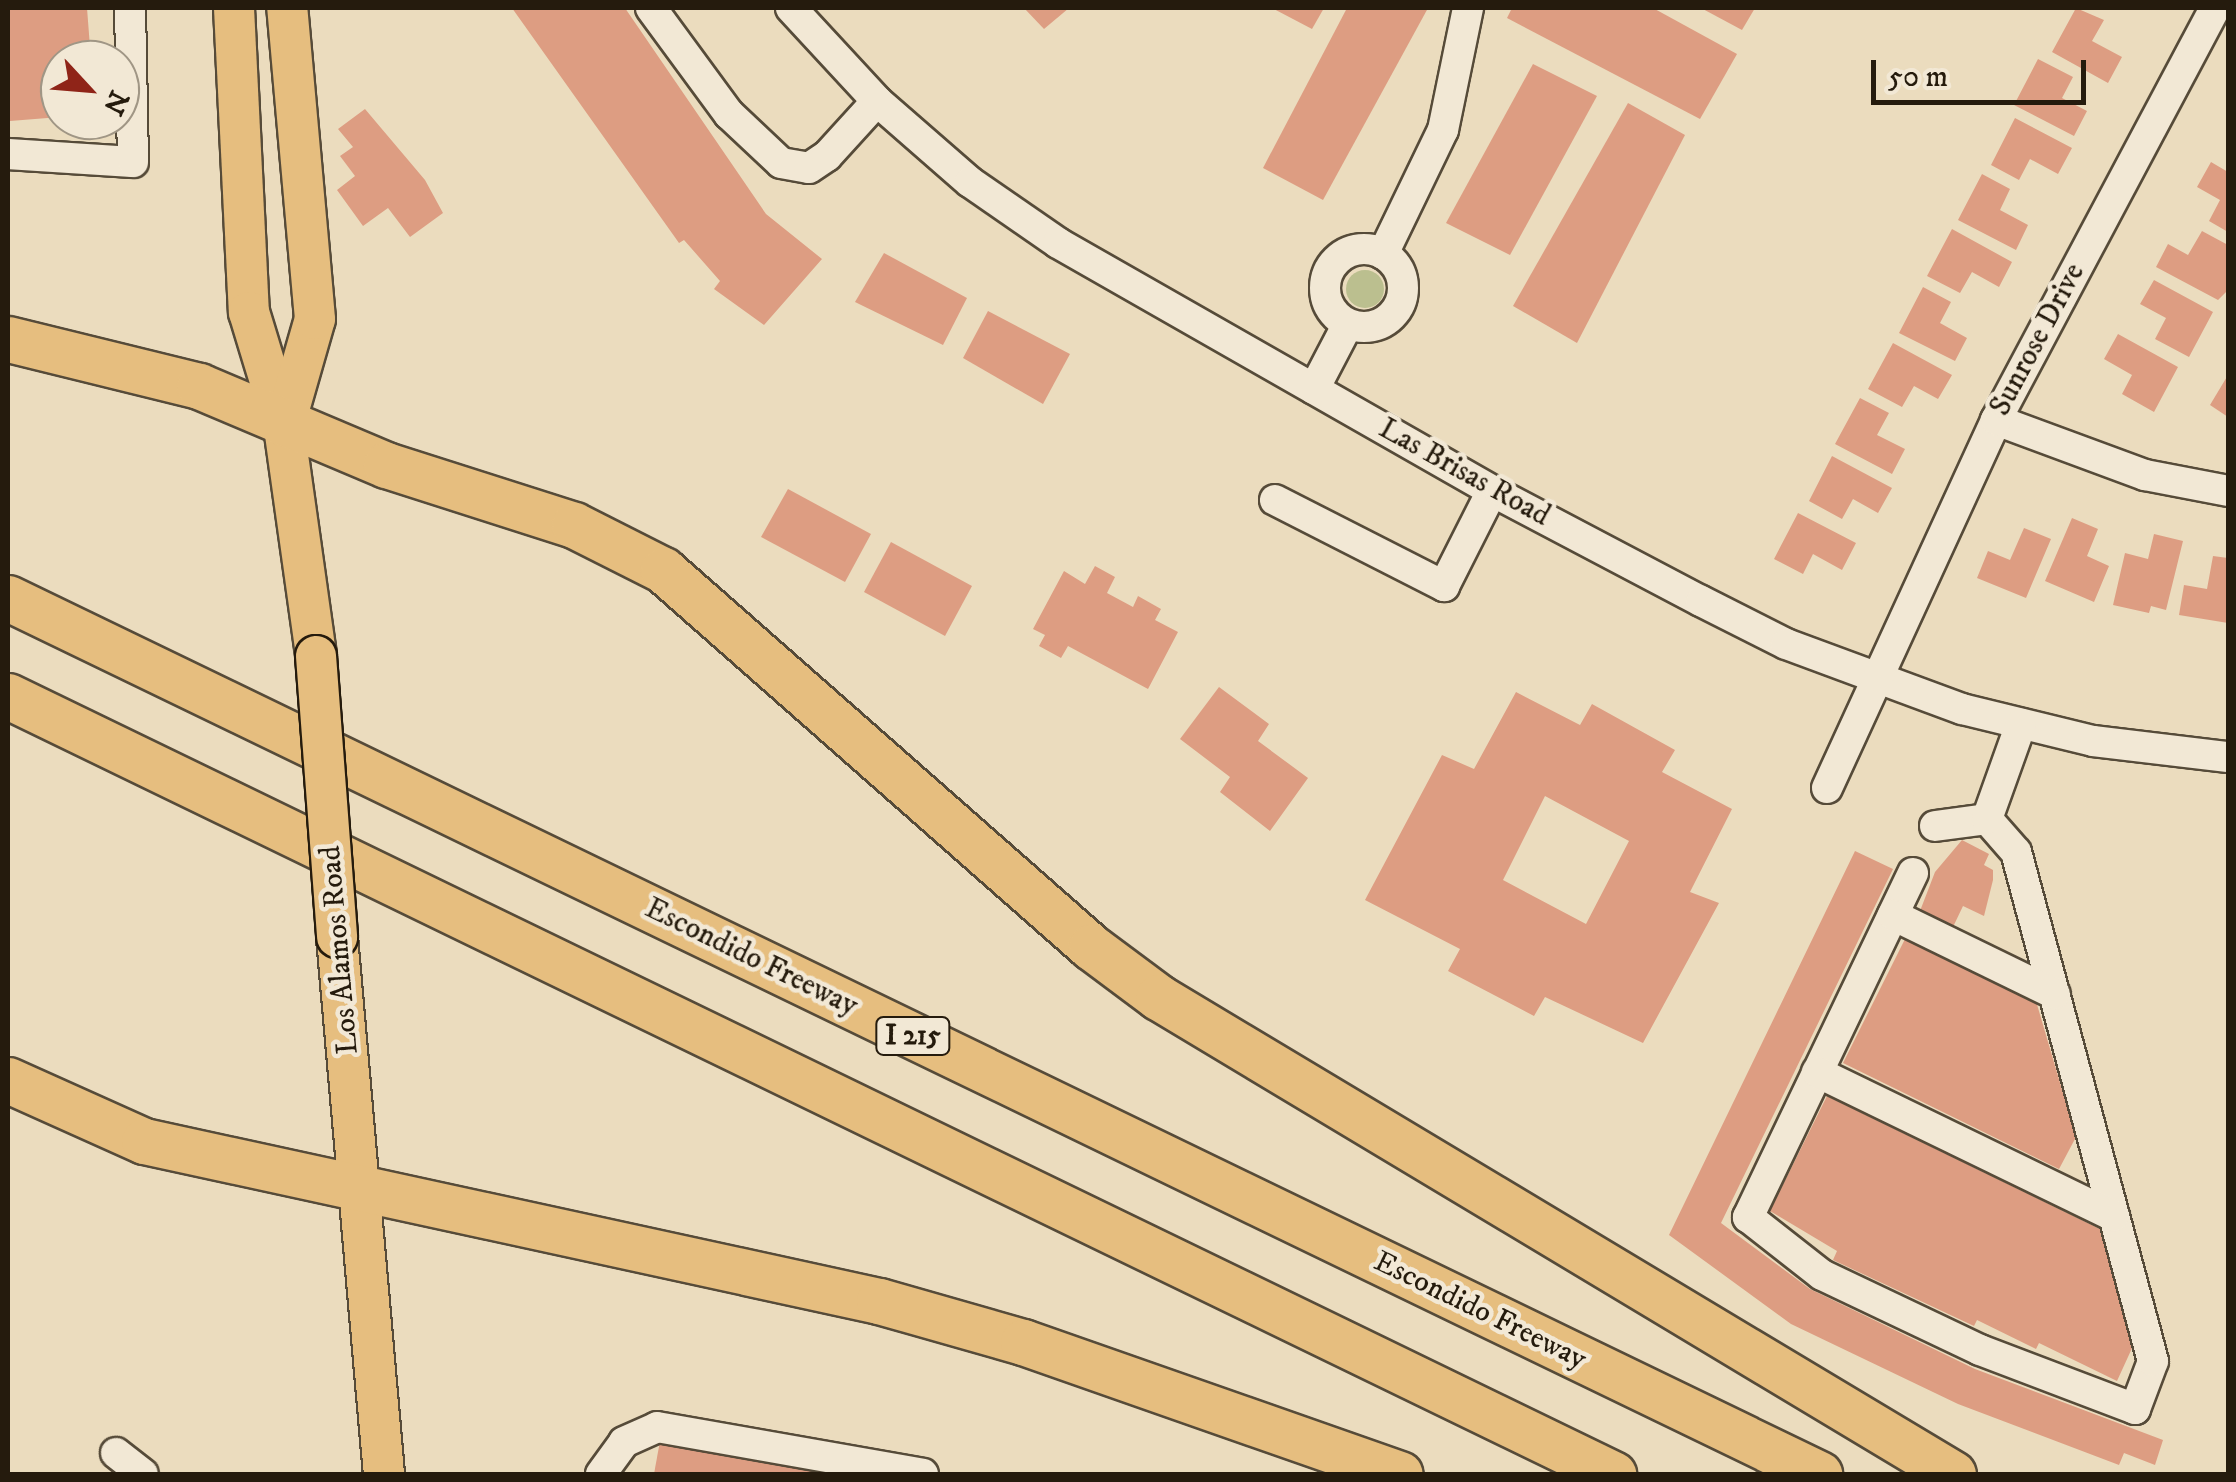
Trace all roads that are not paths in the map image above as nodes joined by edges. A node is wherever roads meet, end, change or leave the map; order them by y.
1 (130, 8) edge
2 (234, 8) edge
3 (287, 8) edge
4 (651, 8) edge
5 (791, 8) edge
6 (1468, 8) edge
7 (2214, 8) edge
8 (877, 100) junction
9 (8, 154) edge
10 (1384, 254) junction
11 (1348, 324) junction
12 (8, 340) edge
13 (1314, 389) junction
14 (1996, 420) junction
15 (284, 427) junction
16 (1492, 491) junction
17 (2228, 491) edge
18 (1275, 500) dead end
19 (8, 598) edge
20 (1876, 681) junction
21 (8, 696) edge
22 (2021, 724) junction
23 (2228, 758) edge
24 (1828, 788) dead end
25 (1987, 819) junction
26 (1935, 826) dead end
27 (1913, 873) dead end
28 (1892, 916) junction
29 (2055, 994) junction
30 (1817, 1072) junction
31 (8, 1080) edge
32 (362, 1188) junction
33 (2114, 1216) junction
34 (116, 1453) dead end
35 (143, 1474) edge
36 (384, 1474) edge
37 (601, 1474) edge
38 (923, 1474) edge
39 (1400, 1474) edge
40 (1613, 1474) edge
41 (1819, 1474) edge
42 (1953, 1474) edge

1 - 9 street
2 - 15 main road, Los Alamos Road
3 - 15 main road, Los Alamos Road
4 - 8 street
5 - 8 street, Las Brisas Road
6 - 10 street
7 - 14 street, Sunrose Drive
8 - 13 street, Las Brisas Road
10 - 11 street
10 - 11 street
11 - 13 street
12 - 15 highway
13 - 16 street, Las Brisas Road
14 - 17 street
14 - 20 street, Sunrose Drive
15 - 32 main road, Los Alamos Road, bridge
15 - 42 highway
16 - 18 street
16 - 20 street, Las Brisas Road
19 - 41 highway, Escondido Freeway / I 215
20 - 22 street, Las Brisas Road
20 - 24 street, Sunrose Drive
21 - 40 highway
22 - 23 street, Las Brisas Road
22 - 25 street
25 - 26 street
25 - 29 street
27 - 28 street
28 - 29 street
28 - 30 street
29 - 33 street
30 - 33 street
30 - 33 street
31 - 32 highway
32 - 36 main road, Los Alamos Road
32 - 39 highway
34 - 35 street
37 - 38 street

